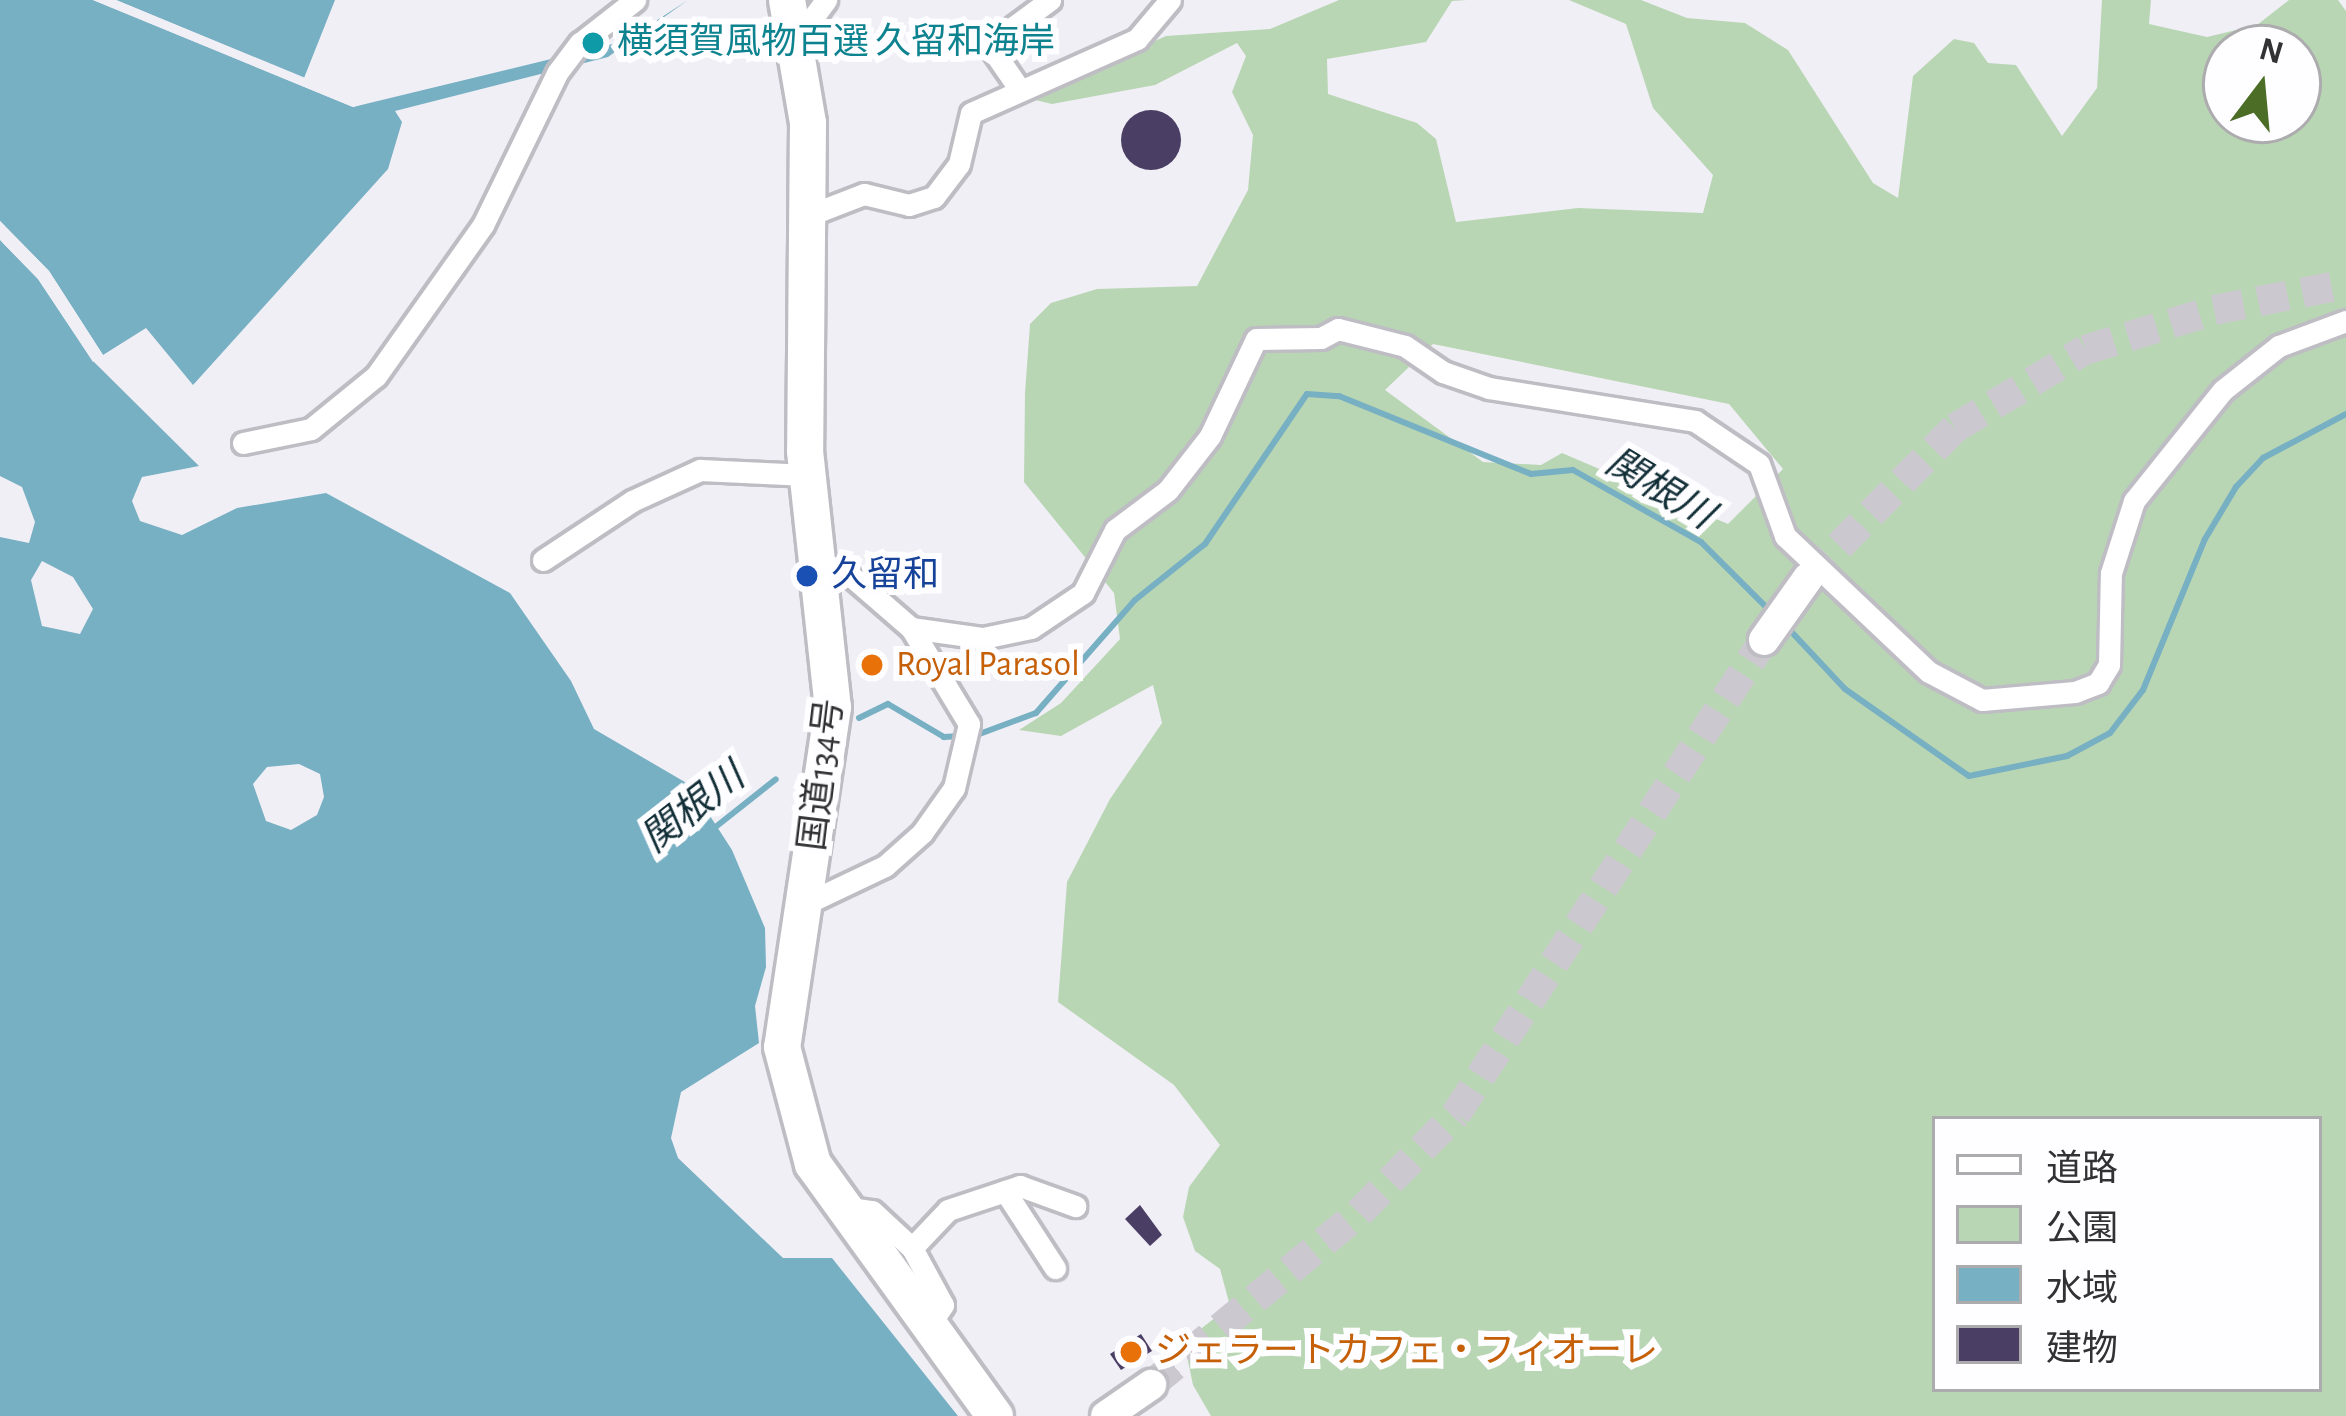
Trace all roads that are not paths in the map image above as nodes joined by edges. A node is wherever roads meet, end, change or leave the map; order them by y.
1 (634, 0) edge
2 (788, 0) edge
3 (826, 0) edge
4 (1050, 0) edge
5 (1170, 0) edge
6 (797, 39) junction
7 (1018, 87) junction
8 (807, 216) junction
9 (2346, 321) edge
10 (243, 443) dead end
11 (807, 475) junction
12 (544, 560) dead end
13 (820, 564) junction
14 (1808, 578) tunnel mouth
15 (911, 628) junction
16 (1764, 640) tunnel mouth
17 (805, 904) junction
18 (1005, 1191) junction
19 (1075, 1206) dead end
20 (842, 1207) junction
21 (912, 1248) junction
22 (1055, 1268) dead end
23 (930, 1324) junction
24 (1151, 1385) tunnel mouth
25 (995, 1416) edge
26 (1106, 1416) edge

1 - 10 street
2 - 6 highway, 国道134号
3 - 6 street
4 - 7 street
5 - 7 street
6 - 8 highway, 国道134号
7 - 8 street
8 - 11 highway, 国道134号
9 - 15 street
11 - 12 street
11 - 13 highway, 国道134号
13 - 15 street
13 - 17 highway, 国道134号
14 - 16 main road
15 - 17 street
17 - 20 highway, 国道134号
18 - 19 street
18 - 21 street
18 - 22 street
20 - 21 street
20 - 23 highway, 国道134号
21 - 23 street
23 - 25 highway, 国道134号
24 - 26 main road

